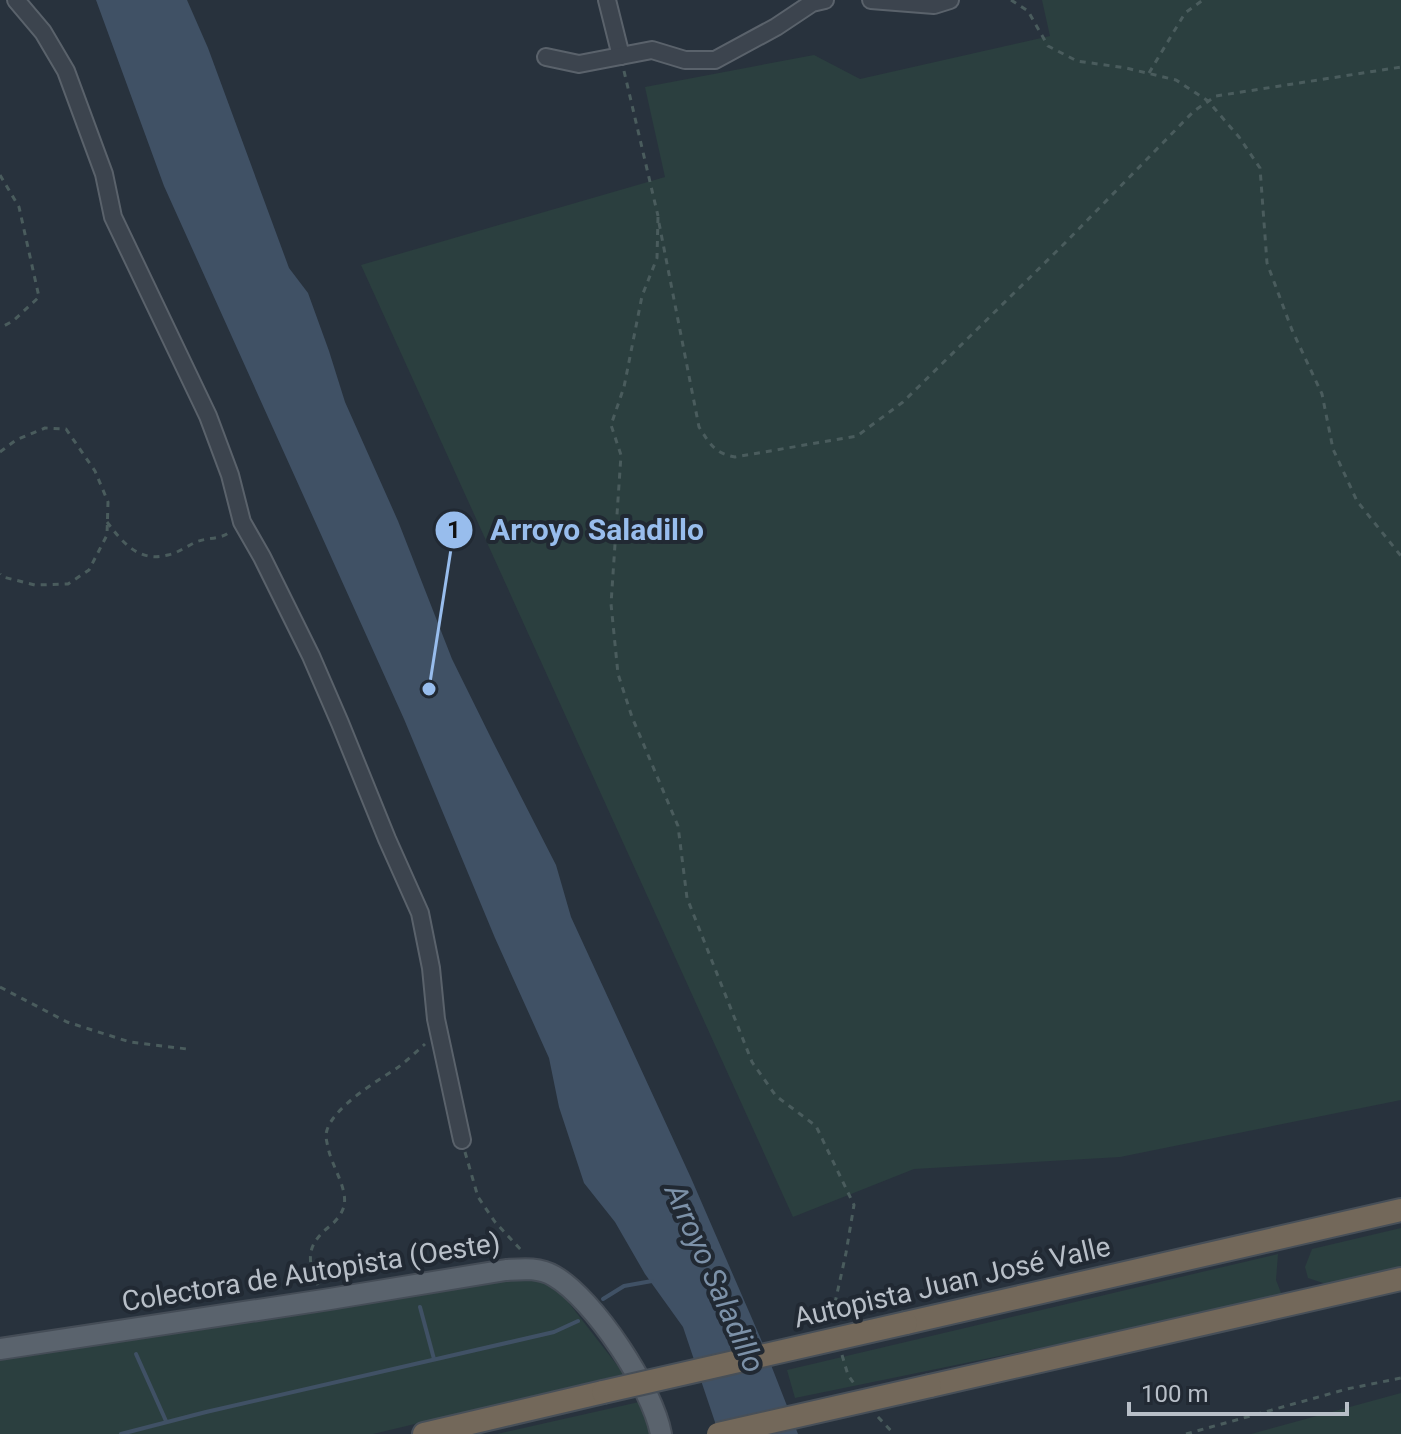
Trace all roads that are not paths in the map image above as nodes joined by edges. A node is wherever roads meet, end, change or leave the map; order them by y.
1 (16, 0) edge
2 (607, 0) edge
3 (825, 0) edge
4 (871, 0) edge
5 (950, 0) edge
6 (621, 56) junction
7 (546, 57) dead end
8 (462, 1140) road end
9 (1401, 1210) edge
10 (1401, 1279) edge
11 (0, 1349) edge
12 (424, 1434) edge
13 (661, 1434) edge
14 (718, 1434) edge

1 - 8 street
2 - 6 street
3 - 6 street
4 - 5 street
6 - 7 street
9 - 12 highway, Autopista Juan José Valle, bridge
10 - 14 highway, bridge
11 - 13 main road, Colectora de Autopista (Oeste)

